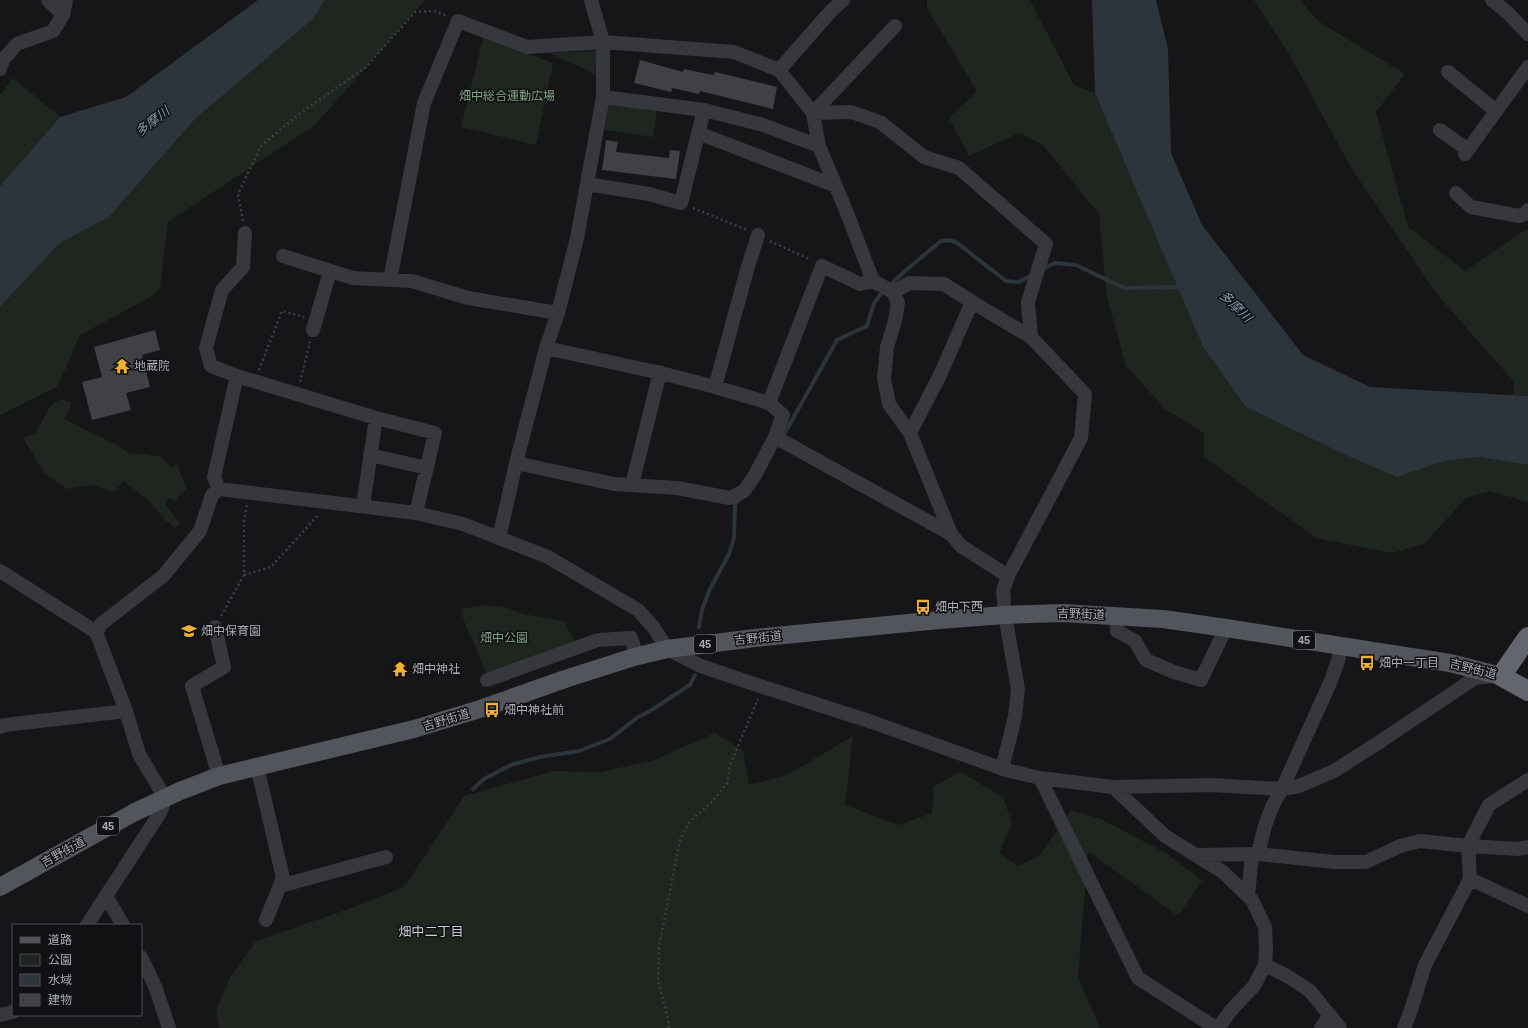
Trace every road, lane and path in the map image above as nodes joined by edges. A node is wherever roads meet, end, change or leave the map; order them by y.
1 (48, 0) edge
2 (66, 0) edge
3 (591, 0) edge
4 (843, 0) edge
5 (1492, 0) edge
6 (63, 15) junction
7 (458, 21) junction
8 (895, 26) dead end
9 (1528, 34) edge
10 (603, 42) junction
11 (1528, 67) edge
12 (0, 69) edge
13 (779, 70) junction
14 (1448, 72) dead end
15 (603, 97) junction
16 (704, 110) junction
17 (1496, 111) junction
18 (813, 113) junction
19 (1440, 130) dead end
20 (698, 133) junction
21 (819, 146) junction
22 (587, 184) junction
23 (836, 186) junction
24 (1456, 193) dead end
25 (1528, 210) edge
26 (245, 233) joint
27 (758, 234) dead end
28 (283, 256) dead end
29 (330, 271) junction
30 (390, 280) junction
31 (873, 281) junction
32 (893, 292) junction
33 (972, 302) junction
34 (558, 312) junction
35 (315, 325) junction
36 (1031, 337) junction
37 (546, 348) junction
38 (660, 372) junction
39 (237, 376) junction
40 (254, 381) junction
41 (715, 387) junction
42 (298, 394) junction
43 (769, 403) junction
44 (376, 418) junction
45 (910, 433) junction
46 (780, 440) junction
47 (370, 455) junction
48 (516, 463) junction
49 (427, 468) junction
50 (632, 485) junction
51 (219, 489) junction
52 (250, 493) junction
53 (337, 503) junction
54 (363, 506) junction
55 (416, 513) junction
56 (951, 534) junction
57 (499, 538) junction
58 (0, 570) edge
59 (244, 575) junction
60 (1008, 576) junction
61 (1006, 615) junction
62 (1116, 616) junction
63 (215, 627) joint
64 (1226, 628) junction
65 (96, 632) junction
66 (1528, 638) edge
67 (1342, 646) junction
68 (667, 649) junction
69 (637, 656) junction
70 (1501, 676) junction
71 (487, 680) dead end
72 (763, 687) junction
73 (1528, 691) edge
74 (126, 711) junction
75 (0, 727) edge
76 (257, 766) junction
77 (1002, 769) junction
78 (220, 776) junction
79 (1040, 778) junction
80 (1528, 780) edge
81 (1113, 787) junction
82 (1282, 789) junction
83 (165, 798) junction
84 (1468, 846) junction
85 (1528, 848) edge
86 (1255, 854) junction
87 (1195, 855) junction
88 (386, 857) dead end
89 (1470, 879) junction
90 (280, 886) junction
91 (0, 887) edge
92 (106, 896) junction
93 (1248, 896) junction
94 (1528, 906) edge
95 (266, 920) dead end
96 (88, 924) edge
97 (122, 924) edge
98 (142, 958) edge
99 (1265, 965) junction
100 (12, 1012) edge
101 (0, 1015) edge
102 (1330, 1015) junction
103 (169, 1028) edge
104 (669, 1028) edge
105 (1217, 1028) edge
106 (1321, 1028) edge
107 (1340, 1028) edge
108 (1404, 1028) edge

1 - 6 street
2 - 6 street
3 - 10 street
4 - 13 street
5 - 9 street
6 - 12 street
7 - 10 street
7 - 26 path
7 - 30 street
8 - 18 street
10 - 13 street
10 - 15 street
11 - 17 street
13 - 18 street
14 - 17 street
15 - 16 street
15 - 22 street
16 - 20 street
16 - 21 street
17 - 19 street
18 - 21 street
18 - 36 street
20 - 22 street
20 - 23 street
21 - 23 street
22 - 34 street
23 - 31 street
24 - 25 street
26 - 39 street
27 - 41 street
28 - 29 street
29 - 30 street
29 - 35 street
30 - 34 street
31 - 32 street
31 - 43 street
32 - 33 street
32 - 45 street
33 - 36 street
33 - 45 street
34 - 37 street
35 - 40 path
35 - 42 path
36 - 60 street
37 - 38 street
37 - 48 street
38 - 41 street
38 - 50 street
39 - 40 street
39 - 51 street
40 - 42 street
41 - 43 street
42 - 44 street
43 - 46 street
44 - 47 street
44 - 49 street
45 - 56 street
46 - 50 street
46 - 56 street
47 - 49 street
47 - 54 street
48 - 50 street
48 - 57 street
49 - 55 street
51 - 52 street
51 - 65 street
52 - 53 street
52 - 59 path
53 - 54 street
53 - 59 path
54 - 55 street
55 - 57 street
56 - 60 street
57 - 68 street
58 - 65 street
59 - 63 path
60 - 61 street
61 - 62 main road, 吉野街道 / 45
61 - 68 main road, 吉野街道 / 45
61 - 77 street
62 - 64 main road, 吉野街道 / 45
62 - 64 street
63 - 78 street
64 - 67 main road, 吉野街道 / 45
65 - 74 street
66 - 70 highway
67 - 70 main road, 吉野街道 / 45
67 - 82 street
68 - 69 main road, 吉野街道 / 45
68 - 72 street
69 - 71 street
69 - 76 main road, 吉野街道 / 45
70 - 73 highway, 吉野街道
70 - 82 street
72 - 77 street
72 - 104 path
74 - 75 street
74 - 83 street
76 - 78 main road, 吉野街道 / 45
76 - 90 street
77 - 79 street
78 - 83 main road, 吉野街道 / 45
79 - 81 street
79 - 105 street
80 - 84 street
81 - 82 street
81 - 87 street
82 - 86 street
83 - 91 main road, 吉野街道 / 45
83 - 92 street
84 - 85 street
84 - 86 street
84 - 89 street
86 - 87 street
86 - 93 street
87 - 93 street
88 - 90 street
89 - 94 street
89 - 108 street
90 - 95 street
92 - 96 street
92 - 97 street
93 - 99 street
98 - 103 street
99 - 102 street
99 - 105 street
100 - 101 street
102 - 106 street
102 - 107 street

